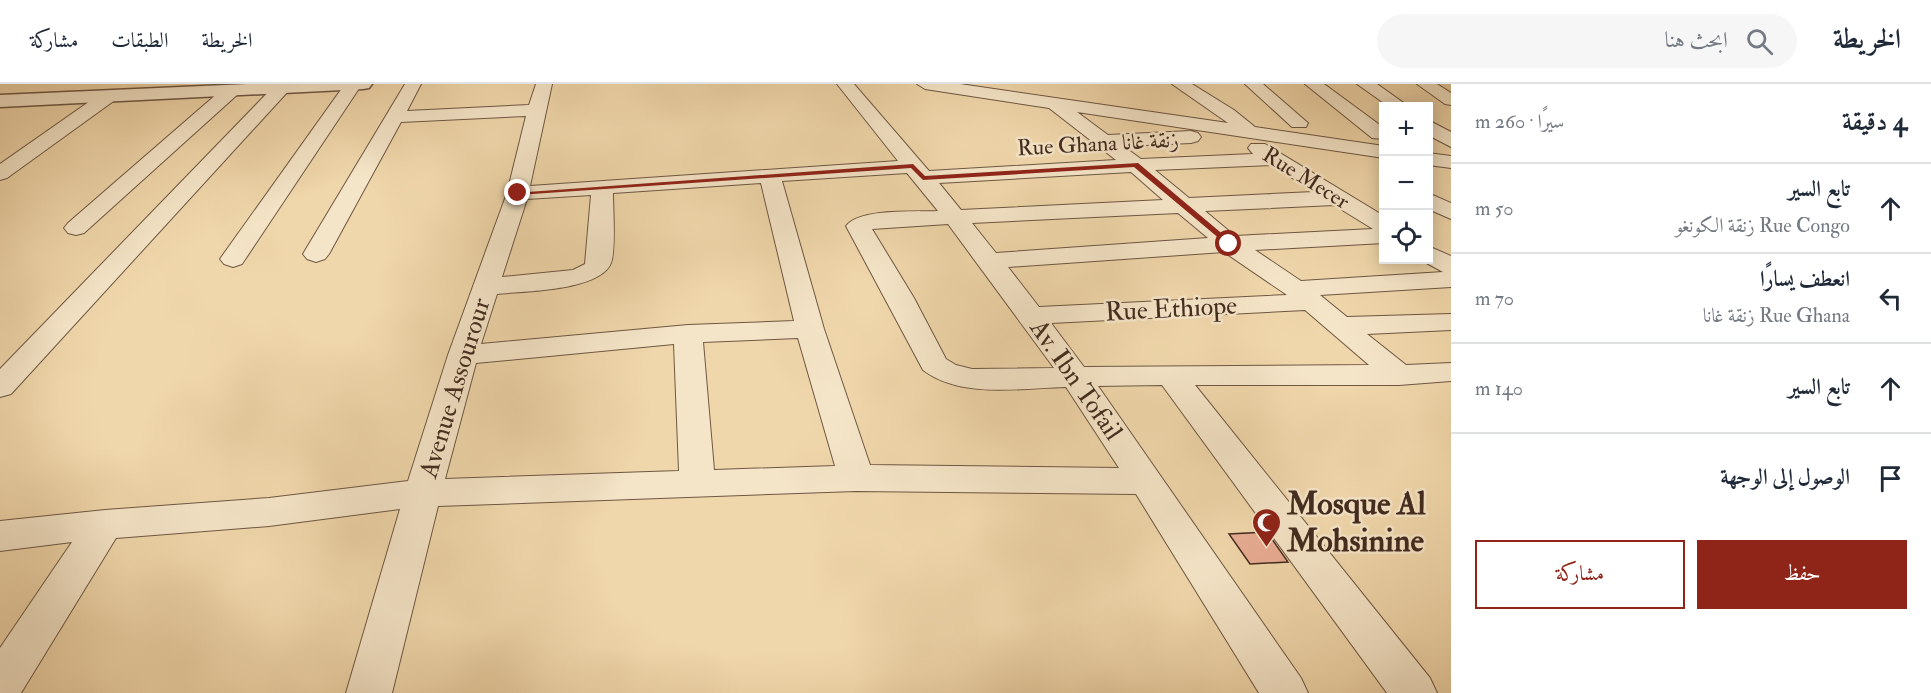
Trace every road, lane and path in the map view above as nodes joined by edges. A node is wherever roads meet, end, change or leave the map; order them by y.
1 (354, 84) edge
2 (363, 84) edge
3 (413, 84) edge
4 (845, 84) edge
5 (925, 84) edge
6 (1180, 84) edge
7 (1253, 84) edge
8 (1313, 84) edge
9 (1365, 84) edge
10 (1425, 84) edge
11 (1442, 84) edge
12 (1451, 86) edge
13 (283, 87) junction
14 (232, 90) junction
15 (109, 96) junction
16 (540, 97) edge
17 (1451, 100) edge
18 (0, 101) edge
19 (1393, 102) edge
20 (1053, 103) junction
21 (394, 117) junction
22 (1299, 123) junction
23 (1237, 128) junction
24 (1433, 130) edge
25 (1104, 141) junction
26 (1433, 141) edge
27 (1451, 143) edge
28 (39, 144) junction
29 (10, 146) dead end
30 (1379, 154) edge
31 (1379, 155) edge
32 (1379, 155) edge
33 (1379, 155) edge
34 (1433, 160) edge
35 (1279, 161) junction
36 (1451, 162) edge
37 (1136, 165) junction
38 (918, 172) junction
39 (0, 174) edge
40 (1433, 175) edge
41 (770, 176) junction
42 (1451, 177) edge
43 (602, 187) junction
44 (518, 193) junction
45 (1337, 198) junction
46 (1184, 207) junction
47 (955, 219) junction
48 (1379, 224) edge
49 (76, 228) dead end
50 (1379, 236) edge
51 (1229, 244) junction
52 (316, 254) dead end
53 (1433, 256) edge
54 (233, 259) dead end
55 (989, 261) junction
56 (1451, 266) edge
57 (1451, 279) edge
58 (486, 287) junction
59 (1303, 296) junction
60 (1032, 316) junction
61 (1451, 322) edge
62 (1342, 326) junction
63 (810, 329) junction
64 (688, 334) junction
65 (463, 355) junction
66 (1171, 375) junction
67 (1399, 375) junction
68 (1076, 378) junction
69 (1444, 379) edge
70 (0, 387) edge
71 (856, 478) junction
72 (1144, 481) junction
73 (697, 482) junction
74 (423, 493) junction
75 (105, 524) junction
76 (0, 536) edge
77 (0, 686) edge
78 (369, 693) edge
79 (1285, 693) edge
80 (1414, 693) edge

1 - 2 street
1 - 13 street
1 - 54 street
3 - 21 street
4 - 38 street, Av. Ibn Tofail
5 - 20 street
6 - 23 street, Rue Mecer
7 - 22 street
8 - 30 street
9 - 19 street
10 - 17 street
11 - 12 street
13 - 14 street
13 - 70 street
14 - 15 street
14 - 49 street
15 - 18 street
15 - 28 street
16 - 21 street
16 - 44 street, Avenue Assourour
20 - 23 street
20 - 25 street
21 - 52 street
22 - 23 street
22 - 32 street
23 - 25 street
23 - 31 street
23 - 35 street, Rue Mecer
24 - 27 street
25 - 37 street
26 - 27 street
28 - 29 street
28 - 39 street
33 - 35 street, Rue Ghana زنقة غانا
34 - 36 street
35 - 37 street, Rue Ghana زنقة غانا
35 - 45 street, Rue Mecer
37 - 38 street, Rue Ghana زنقة غانا
37 - 46 street
38 - 41 street, Rue Ghana زنقة غانا
38 - 47 street, Av. Ibn Tofail
40 - 42 street
41 - 43 street, Rue Ghana زنقة غانا
41 - 63 street
43 - 44 street, Rue Ghana زنقة غانا
43 - 58 street
44 - 58 street, Avenue Assourour
45 - 46 street
45 - 48 street, Rue Mecer
46 - 47 street
46 - 51 street
47 - 55 street, Av. Ibn Tofail
47 - 68 street
50 - 51 street
51 - 55 street
51 - 59 street
53 - 56 street
55 - 60 street, Av. Ibn Tofail
57 - 59 street, Rue Ethiope
58 - 65 street, Avenue Assourour
59 - 60 street, Rue Ethiope
59 - 62 street
60 - 68 street, Av. Ibn Tofail
61 - 62 street
62 - 67 street
63 - 64 street
63 - 71 street
64 - 65 street
64 - 73 street
65 - 74 street, Avenue Assourour
66 - 67 street
66 - 68 street
66 - 80 street
67 - 69 street
68 - 72 street, Av. Ibn Tofail
71 - 72 street
71 - 73 street
72 - 79 street, Av. Ibn Tofail
73 - 74 street
74 - 75 street
74 - 78 street, Avenue Assourour
75 - 76 street
75 - 77 street

